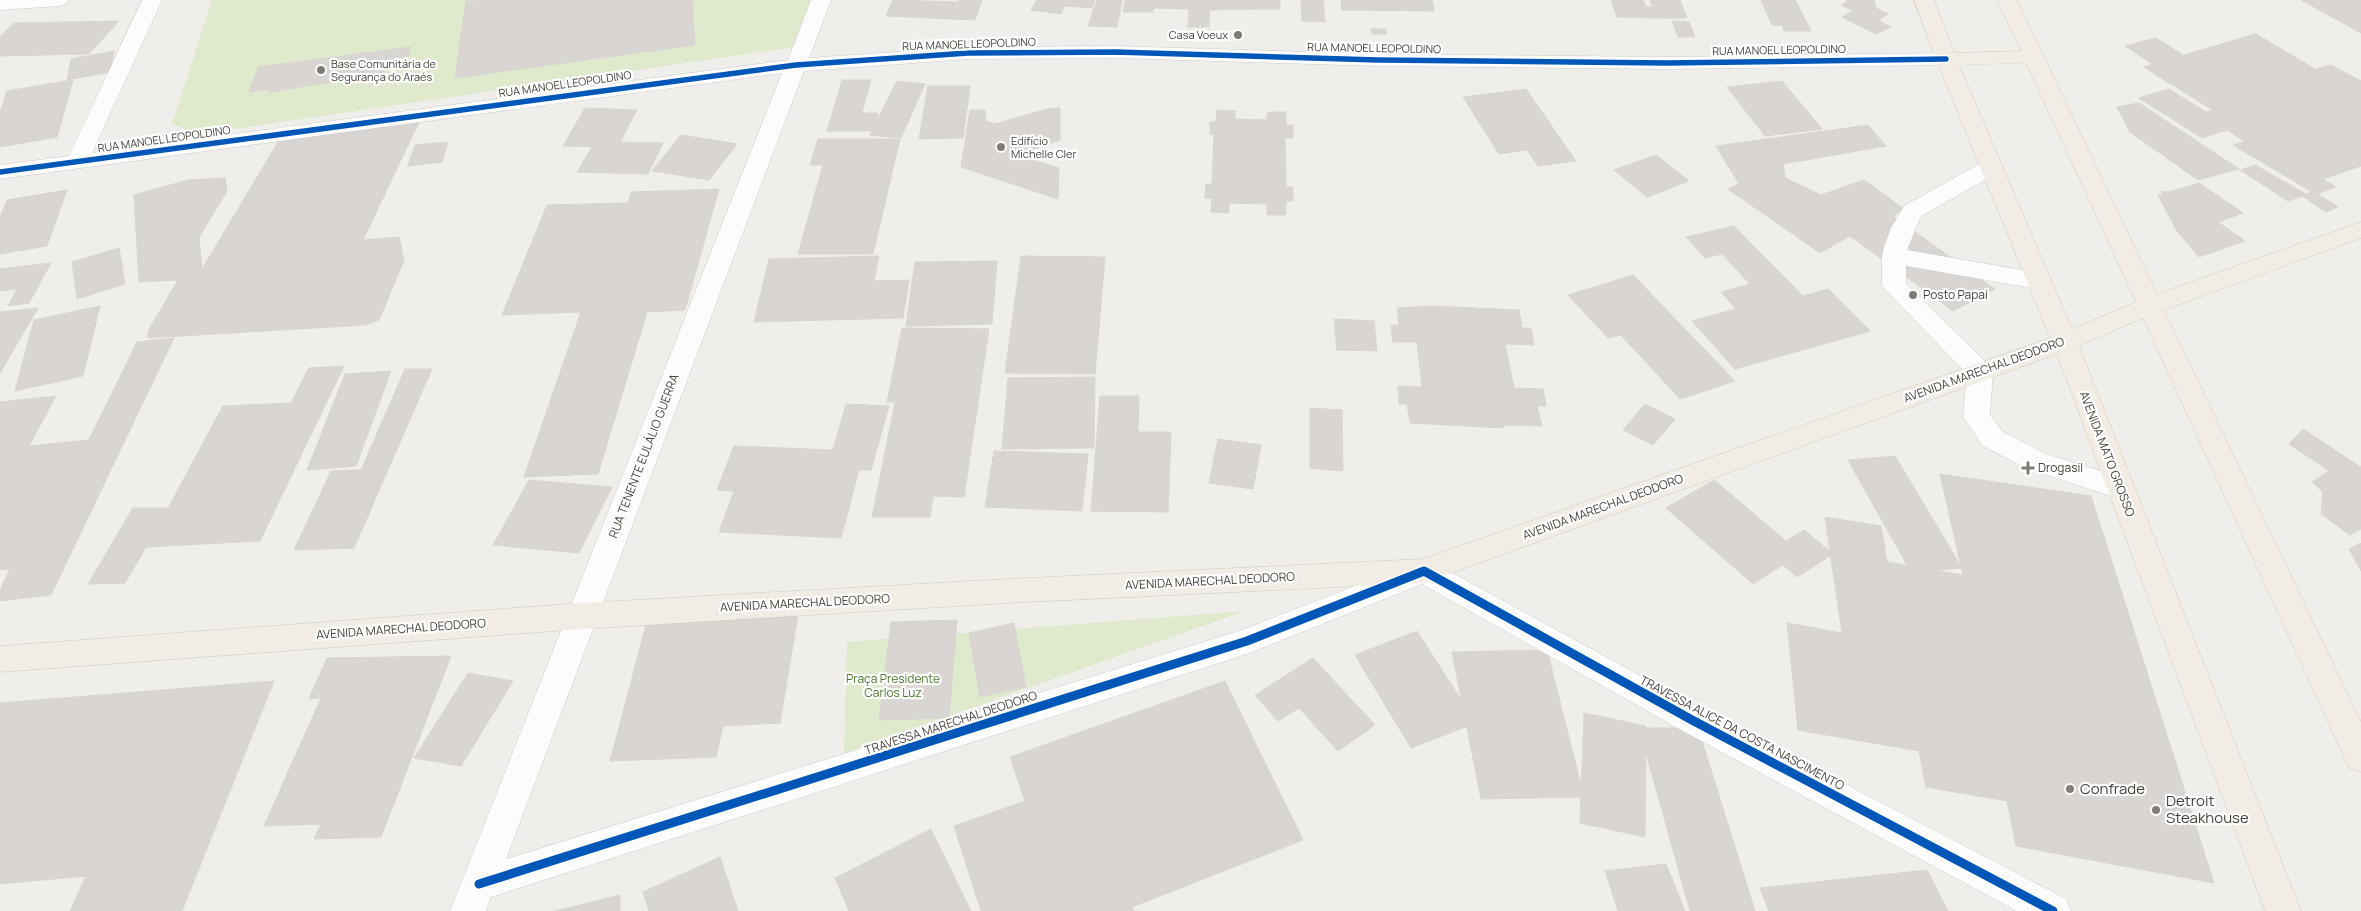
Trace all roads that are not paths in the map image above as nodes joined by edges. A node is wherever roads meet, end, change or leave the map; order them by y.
1 (60, 0) edge
2 (152, 0) edge
3 (821, 0) edge
4 (1924, 0) edge
5 (2007, 0) edge
6 (0, 4) edge
7 (2034, 57) junction
8 (1946, 60) junction
9 (796, 65) junction
10 (78, 162) junction
11 (1991, 167) junction
12 (0, 172) edge
13 (2361, 230) edge
14 (1894, 256) junction
15 (2039, 281) junction
16 (2152, 306) junction
17 (2065, 342) junction
18 (1980, 372) junction
19 (2120, 488) junction
20 (1424, 571) junction
21 (582, 616) junction
22 (0, 659) edge
23 (2361, 757) edge
24 (474, 897) edge
25 (2053, 911) edge
26 (2283, 911) edge

1 - 6 street
2 - 10 street
3 - 9 street, RUA TENENTE EULÁLIO GUERRA
4 - 8 main road, AVENIDA MATO GROSSO
5 - 7 main road
7 - 8 main road
7 - 16 main road
8 - 9 street, RUA MANOEL LEOPOLDINO
8 - 11 main road, AVENIDA MATO GROSSO
9 - 10 street, RUA MANOEL LEOPOLDINO
9 - 21 street, RUA TENENTE EULÁLIO GUERRA
10 - 12 street, RUA MANOEL LEOPOLDINO
11 - 14 street
11 - 15 main road, AVENIDA MATO GROSSO
13 - 16 main road, AVENIDA MARECHAL DEODORO
14 - 15 street
14 - 18 street
15 - 17 main road, AVENIDA MATO GROSSO
16 - 17 main road, AVENIDA MARECHAL DEODORO
16 - 23 main road
17 - 18 main road, AVENIDA MARECHAL DEODORO
17 - 19 main road, AVENIDA MATO GROSSO
18 - 19 street
18 - 20 main road, AVENIDA MARECHAL DEODORO
19 - 26 main road, AVENIDA MATO GROSSO
20 - 21 main road, AVENIDA MARECHAL DEODORO
20 - 24 street, TRAVESSA MARECHAL DEODORO
20 - 25 street, TRAVESSA ALICE DA COSTA NASCIMENTO
21 - 22 main road, AVENIDA MARECHAL DEODORO
21 - 24 street, RUA TENENTE EULÁLIO GUERRA

